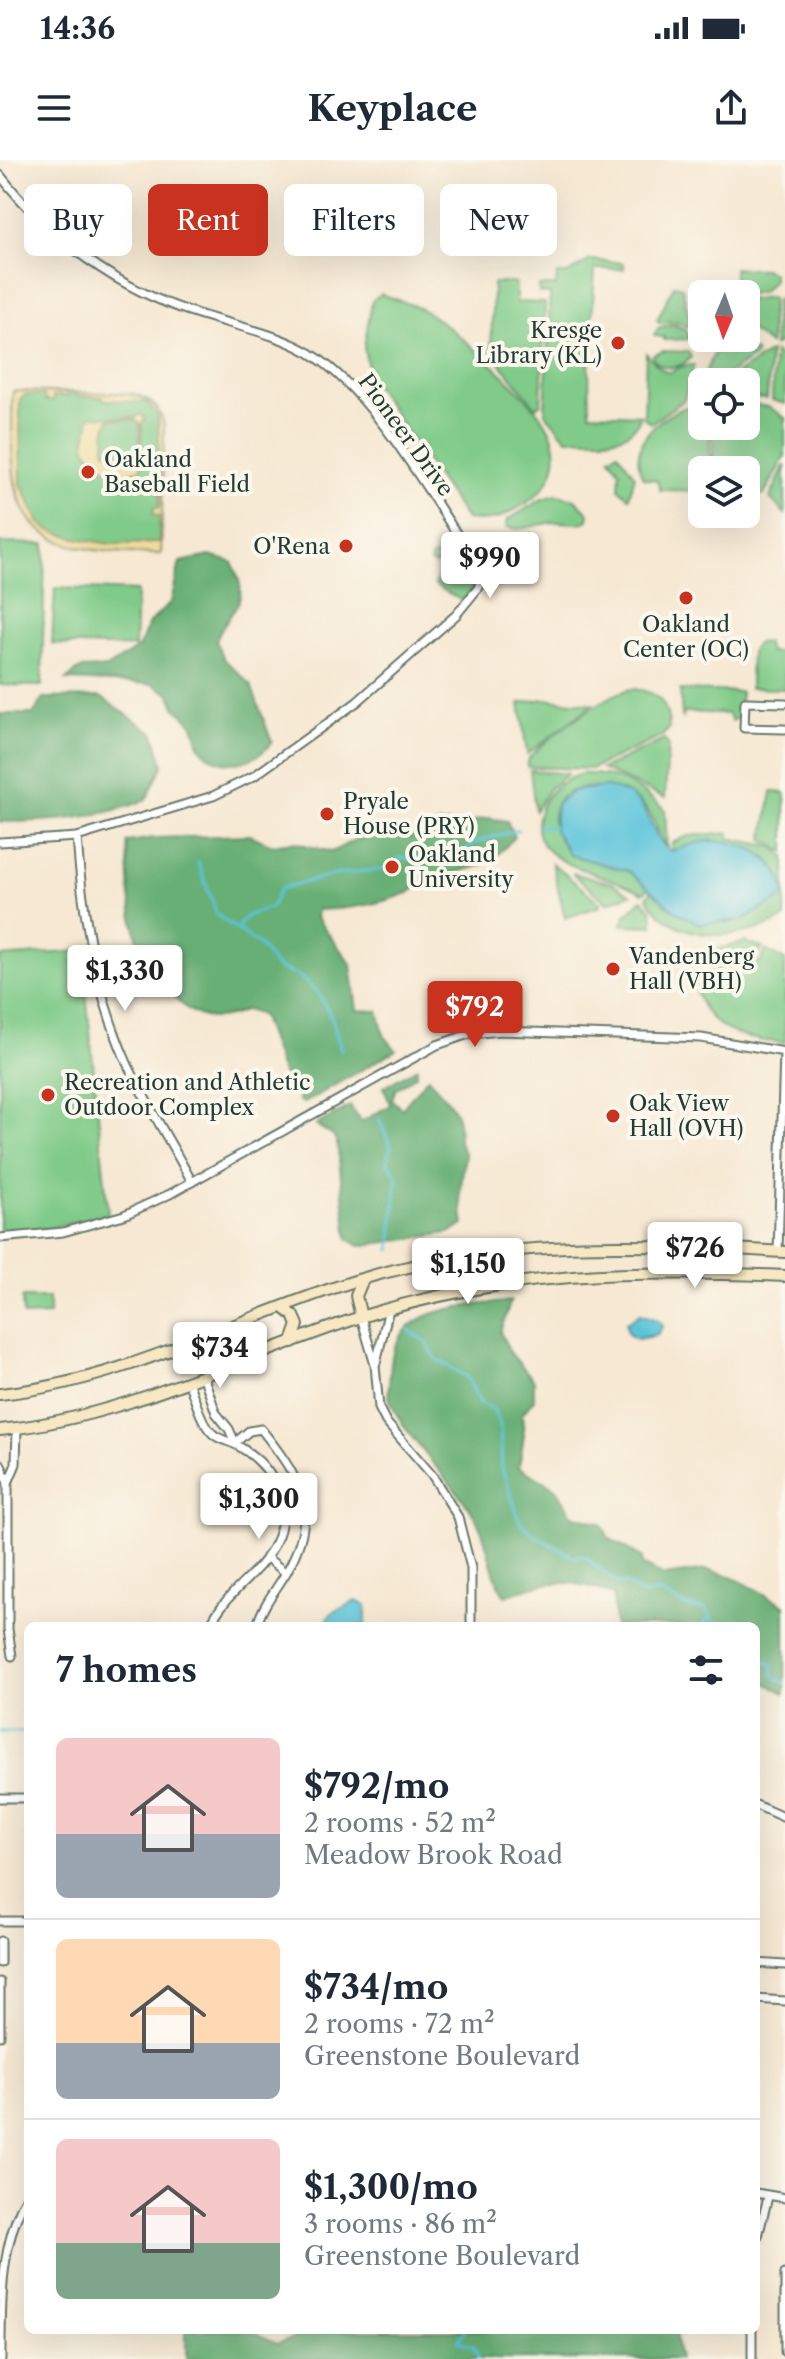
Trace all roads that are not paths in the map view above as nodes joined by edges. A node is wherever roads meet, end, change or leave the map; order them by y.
1 (0, 175) edge
2 (785, 703) edge
3 (785, 729) edge
4 (77, 837) junction
5 (0, 842) edge
6 (784, 1052) edge
7 (192, 1182) junction
8 (0, 1238) edge
9 (781, 1252) edge
10 (785, 1276) edge
11 (363, 1279) junction
12 (283, 1307) junction
13 (389, 1309) junction
14 (361, 1317) junction
15 (291, 1344) junction
16 (375, 1365) junction
17 (204, 1378) junction
18 (189, 1384) junction
19 (0, 1394) edge
20 (216, 1413) junction
21 (204, 1418) junction
22 (17, 1428) junction
23 (0, 1430) edge
24 (235, 1443) junction
25 (0, 1463) edge
26 (8, 1483) junction
27 (266, 1557) junction
28 (286, 1573) junction
29 (212, 1622) edge
30 (259, 1622) edge
31 (471, 1622) edge
32 (12, 1656) dead end
33 (0, 1798) edge
34 (24, 1798) edge
35 (760, 1807) edge
36 (785, 1818) edge
37 (0, 1921) edge
38 (24, 1921) edge
39 (0, 1941) edge
40 (0, 1963) edge
41 (760, 1963) edge
42 (785, 1965) edge
43 (0, 1982) edge
44 (760, 1999) edge
45 (785, 2001) edge
46 (0, 2036) edge
47 (760, 2194) edge
48 (768, 2197) junction
49 (785, 2198) edge
50 (24, 2200) edge
51 (760, 2228) edge
52 (785, 2274) edge
53 (0, 2279) edge
54 (752, 2334) edge
55 (785, 2352) edge
56 (1, 2359) edge
57 (752, 2359) edge

1 - 4 street, Pioneer Drive
2 - 3 street
4 - 5 street, Pioneer Drive
4 - 7 street
6 - 7 street
6 - 9 street
7 - 8 street
9 - 11 main road
10 - 13 main road
11 - 12 main road
11 - 14 main road
12 - 15 main road
12 - 19 main road
13 - 14 main road
13 - 16 street
14 - 15 main road
14 - 16 street
15 - 17 main road
16 - 31 street
17 - 18 main road
17 - 20 street
18 - 21 street
18 - 22 main road
20 - 21 street
20 - 24 street
21 - 24 street
22 - 23 main road
22 - 26 street
24 - 27 street
24 - 28 street
25 - 26 street
26 - 32 street
27 - 28 street
27 - 29 street
28 - 30 street
33 - 34 street
35 - 36 street
37 - 38 street
39 - 40 street
41 - 42 street
43 - 46 street
44 - 45 street
47 - 48 street
48 - 49 street
48 - 51 street
50 - 53 street
52 - 55 street
53 - 56 street
54 - 57 street

